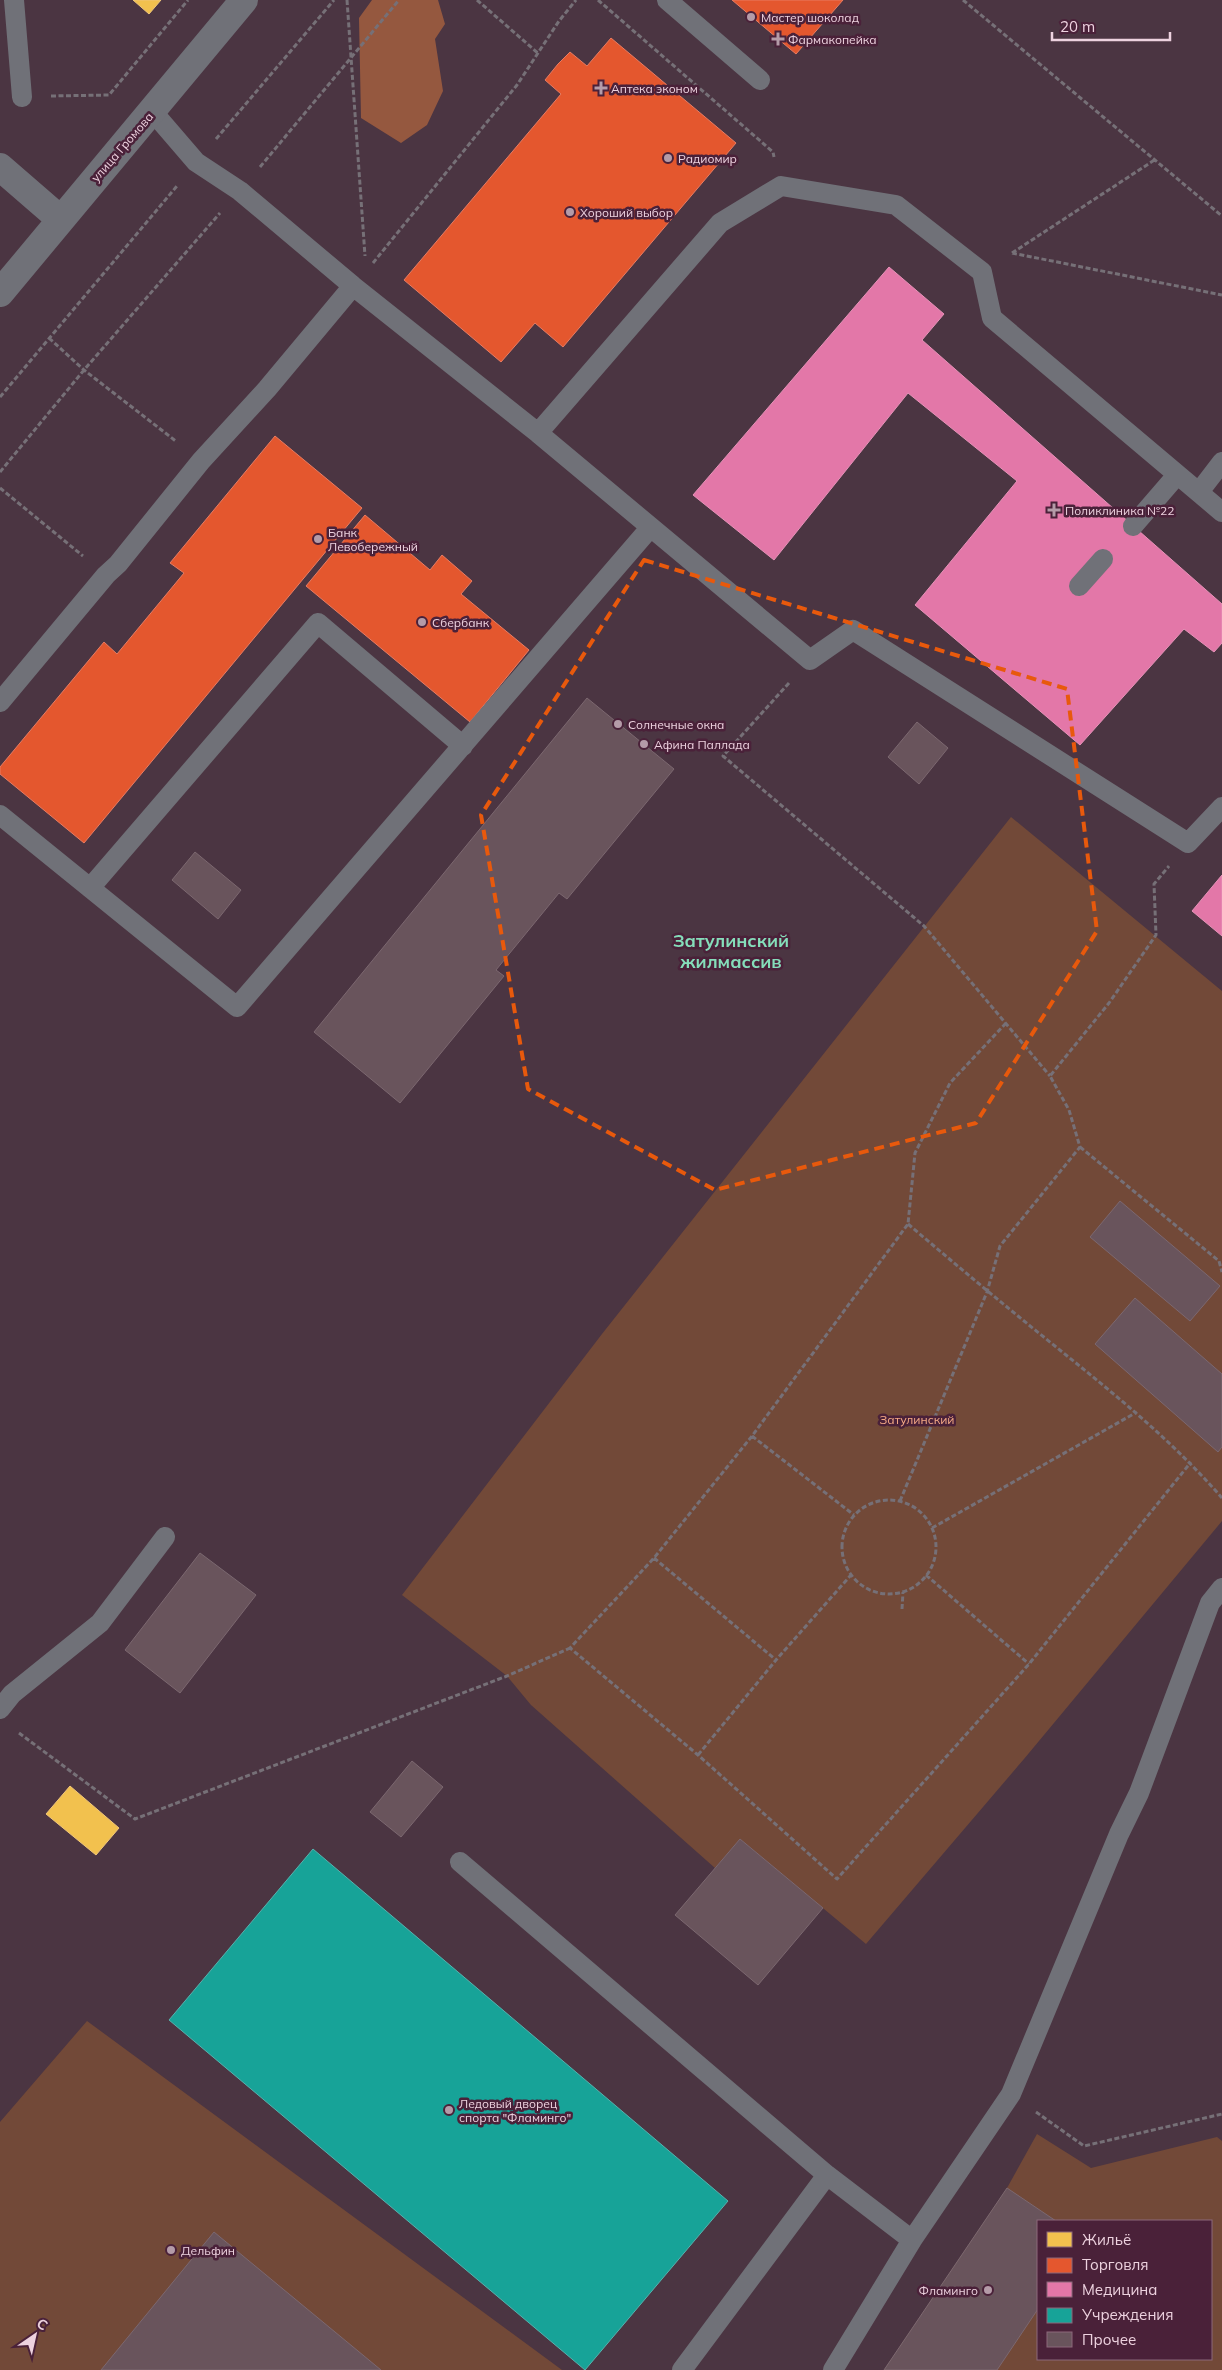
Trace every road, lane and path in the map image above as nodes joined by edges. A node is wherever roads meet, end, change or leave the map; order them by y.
1 (14, 0) edge
2 (188, 0) edge
3 (244, 0) edge
4 (334, 0) edge
5 (347, 0) edge
6 (399, 0) edge
7 (478, 0) edge
8 (576, 0) edge
9 (598, 0) edge
10 (667, 0) edge
11 (963, 0) edge
12 (539, 54) junction
13 (350, 57) junction
14 (760, 80) dead end
15 (22, 97) joint
16 (153, 112) junction
17 (1156, 159) junction
18 (196, 162) junction
19 (0, 167) edge
20 (781, 186) junction
21 (240, 191) junction
22 (1222, 216) edge
23 (60, 219) junction
24 (1012, 253) junction
25 (982, 272) junction
26 (359, 278) junction
27 (0, 293) edge
28 (1222, 295) edge
29 (49, 338) junction
30 (84, 370) junction
31 (0, 397) edge
32 (538, 433) junction
33 (201, 461) junction
34 (1222, 462) edge
35 (0, 472) edge
36 (1177, 475) junction
37 (0, 488) edge
38 (1198, 492) junction
39 (1222, 512) edge
40 (1133, 526) dead end
41 (650, 528) junction
42 (1103, 559) dead end
43 (106, 575) junction
44 (1079, 586) dead end
45 (810, 660) junction
46 (0, 702) edge
47 (463, 746) junction
48 (1222, 808) edge
49 (0, 815) edge
50 (1188, 843) junction
51 (90, 888) junction
52 (1006, 1023) junction
53 (1050, 1076) junction
54 (1080, 1147) junction
55 (908, 1224) junction
56 (1222, 1272) edge
57 (987, 1292) junction
58 (1137, 1412) junction
59 (752, 1436) junction
60 (1191, 1462) junction
61 (1222, 1498) edge
62 (900, 1501) junction
63 (854, 1514) junction
64 (932, 1528) junction
65 (166, 1537) dead end
66 (654, 1558) junction
67 (851, 1575) junction
68 (926, 1575) junction
69 (1222, 1588) edge
70 (903, 1592) junction
71 (902, 1609) dead end
72 (570, 1648) junction
73 (776, 1660) junction
74 (1029, 1664) junction
75 (0, 1709) edge
76 (16, 1730) dead end
77 (698, 1755) junction
78 (460, 1862) dead end
79 (1011, 2094) junction
80 (1222, 2114) edge
81 (828, 2175) junction
82 (912, 2240) junction
83 (682, 2370) edge
84 (832, 2370) edge

1 - 15 lane
2 - 15 path
3 - 16 street, улица Громова
4 - 18 path
5 - 13 path
6 - 13 path
7 - 12 path
8 - 12 path
9 - 20 path
10 - 14 lane
11 - 17 path
12 - 26 path
13 - 21 path
13 - 26 path
16 - 18 lane
16 - 23 street, улица Громова
17 - 22 path
17 - 24 path
18 - 21 lane
18 - 29 path
19 - 23 street
20 - 25 lane
20 - 32 lane
21 - 26 lane
21 - 30 path
23 - 27 street, улица Громова
24 - 25 path
24 - 28 path
25 - 36 lane
26 - 32 lane
26 - 33 lane
29 - 30 path
29 - 31 path
30 - 33 path
30 - 35 path
32 - 41 lane
33 - 43 lane
34 - 38 lane
36 - 38 lane
36 - 40 lane
37 - 43 path
38 - 39 lane
41 - 45 lane
41 - 47 lane
42 - 44 lane
43 - 46 lane
45 - 50 lane
45 - 52 path
47 - 51 lane
47 - 51 lane
48 - 50 lane
49 - 51 lane
50 - 53 path
52 - 53 path
52 - 55 path
53 - 54 path
54 - 56 path
54 - 57 path
55 - 57 path
55 - 59 path
57 - 58 path
57 - 62 path
58 - 60 path
58 - 64 path
59 - 63 path
59 - 66 path
60 - 61 path
60 - 74 path
62 - 63 path
62 - 64 path
63 - 67 path
64 - 68 path
65 - 75 lane
66 - 72 path
66 - 73 path
67 - 70 path
67 - 73 path
68 - 70 path
68 - 74 path
69 - 79 lane
70 - 71 path
72 - 76 path
72 - 77 path
73 - 77 path
74 - 77 path
78 - 81 lane
79 - 80 path
79 - 82 lane
81 - 82 lane
81 - 83 lane
82 - 84 lane

